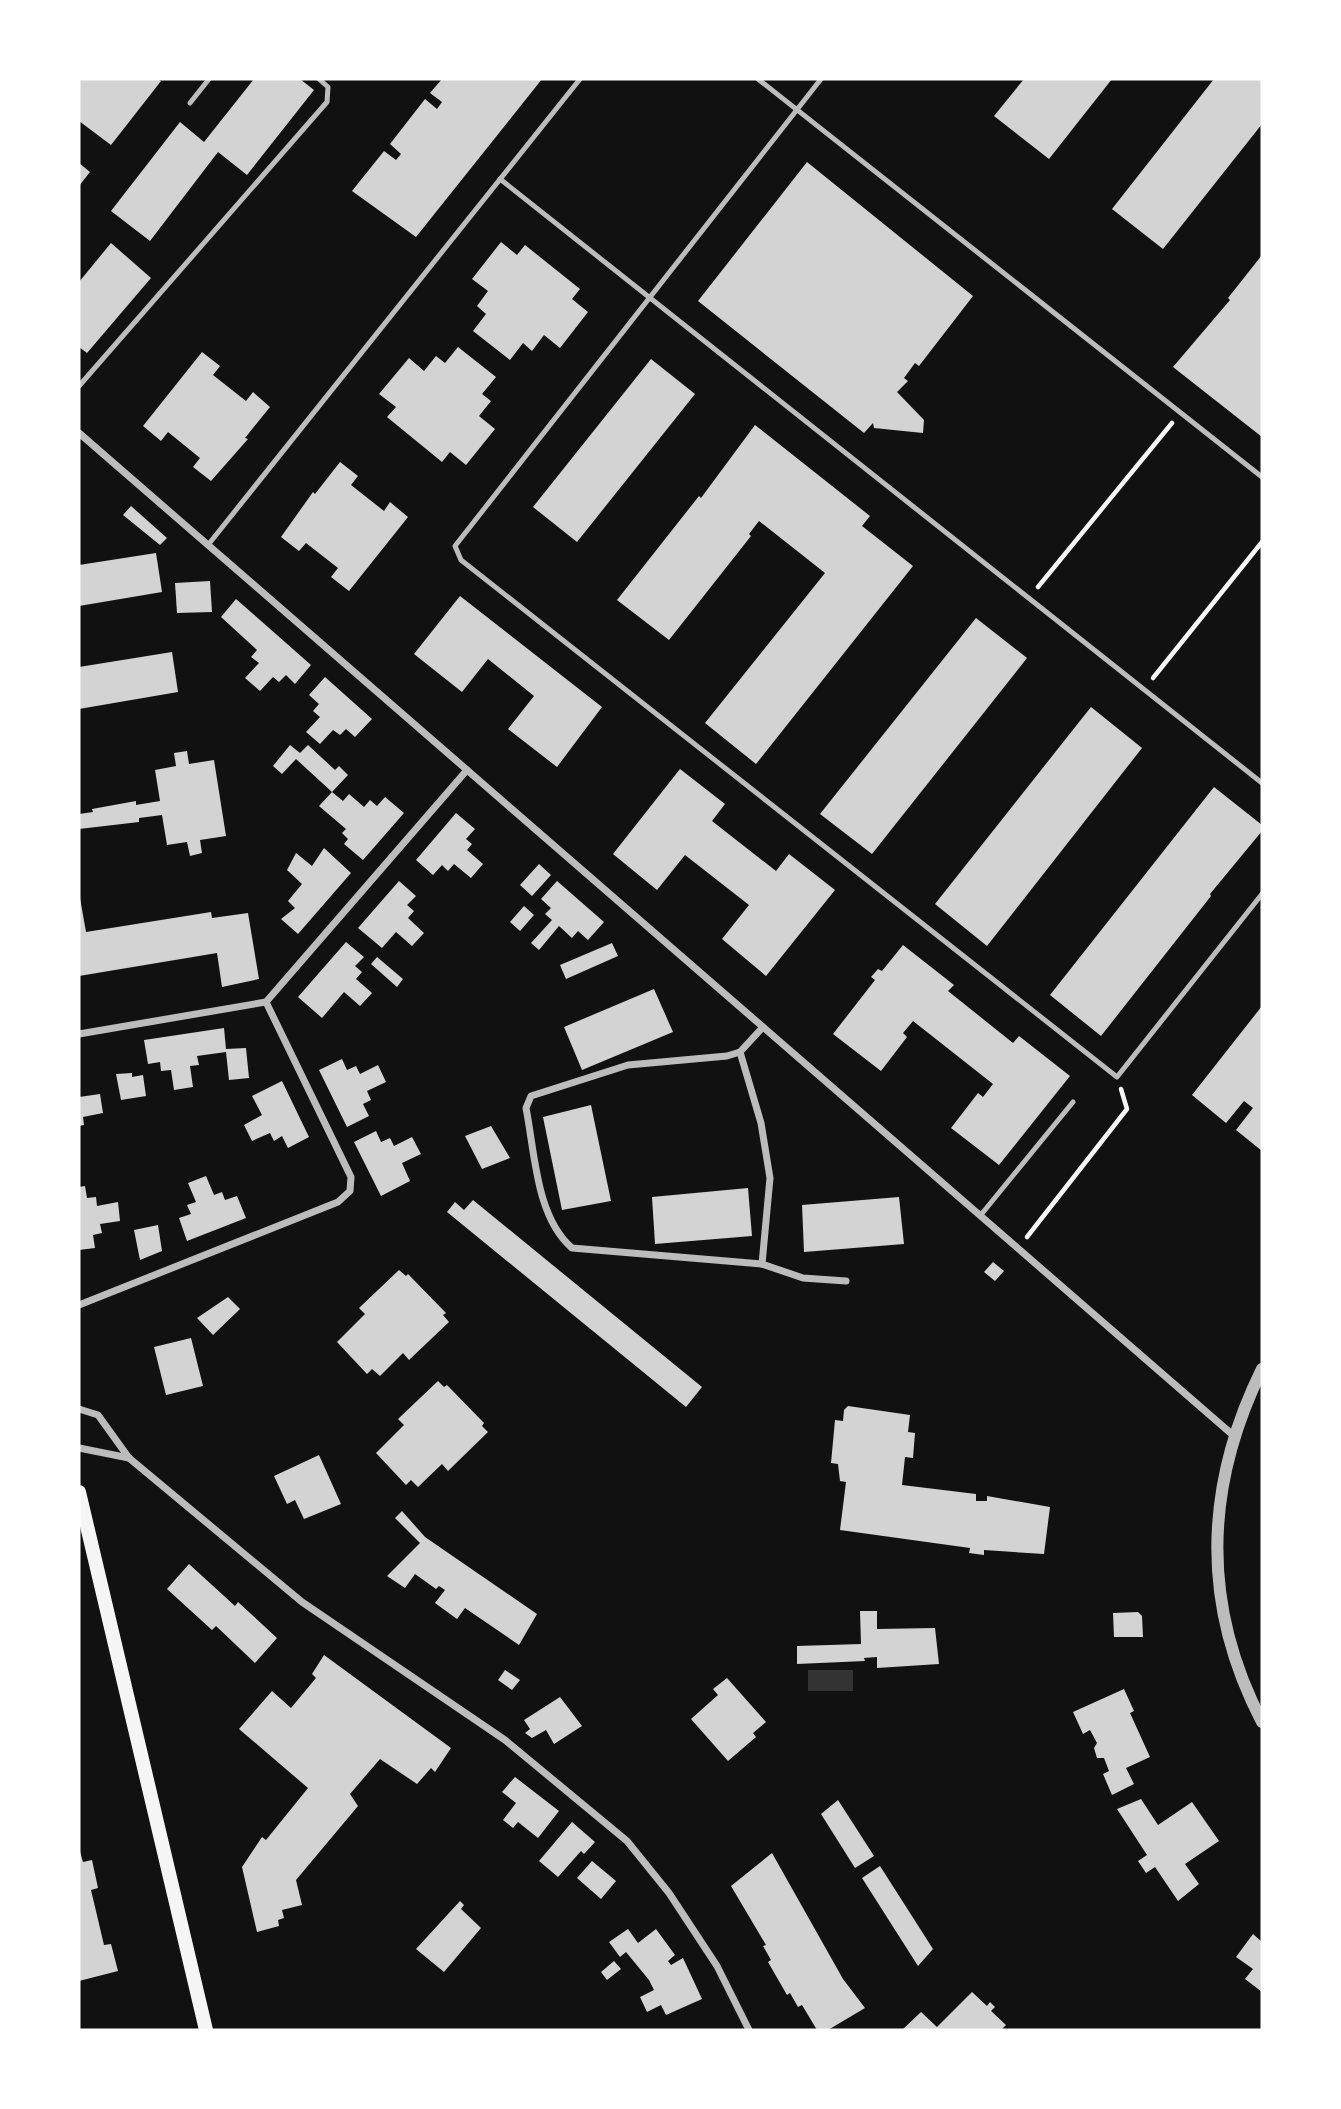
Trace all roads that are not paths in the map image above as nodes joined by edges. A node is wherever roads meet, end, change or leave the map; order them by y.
1 (209, 79) edge
2 (318, 79) edge
3 (580, 79) edge
4 (758, 79) edge
5 (821, 79) edge
6 (190, 103) dead end
7 (797, 109) junction
8 (500, 179) junction
9 (649, 298) junction
10 (79, 386) edge
11 (79, 433) edge
12 (1262, 477) edge
13 (208, 545) junction
14 (467, 770) junction
15 (1262, 783) edge
16 (1262, 894) edge
17 (265, 1002) junction
18 (763, 1027) junction
19 (79, 1034) edge
20 (740, 1052) junction
21 (1073, 1102) dead end
22 (980, 1216) junction
23 (762, 1264) junction
24 (846, 1281) dead end
25 (79, 1305) edge
26 (1262, 1370) edge
27 (79, 1409) edge
28 (1234, 1436) junction
29 (79, 1448) edge
30 (129, 1458) junction
31 (79, 1492) edge
32 (1262, 1721) edge
33 (206, 2030) edge
34 (749, 2030) edge

1 - 6 lane
2 - 10 lane
3 - 8 lane
4 - 7 lane
5 - 7 lane
7 - 9 lane
7 - 12 lane
8 - 9 lane
8 - 13 lane
9 - 15 lane
9 - 16 lane
11 - 13 street
13 - 14 street
14 - 17 street
14 - 18 street
17 - 19 street
17 - 25 street
18 - 20 street
18 - 22 street
20 - 23 street
20 - 23 street
21 - 22 lane
22 - 28 street
23 - 24 street
26 - 28 street
27 - 30 street
28 - 32 street
29 - 30 street
30 - 34 street
31 - 33 main road

